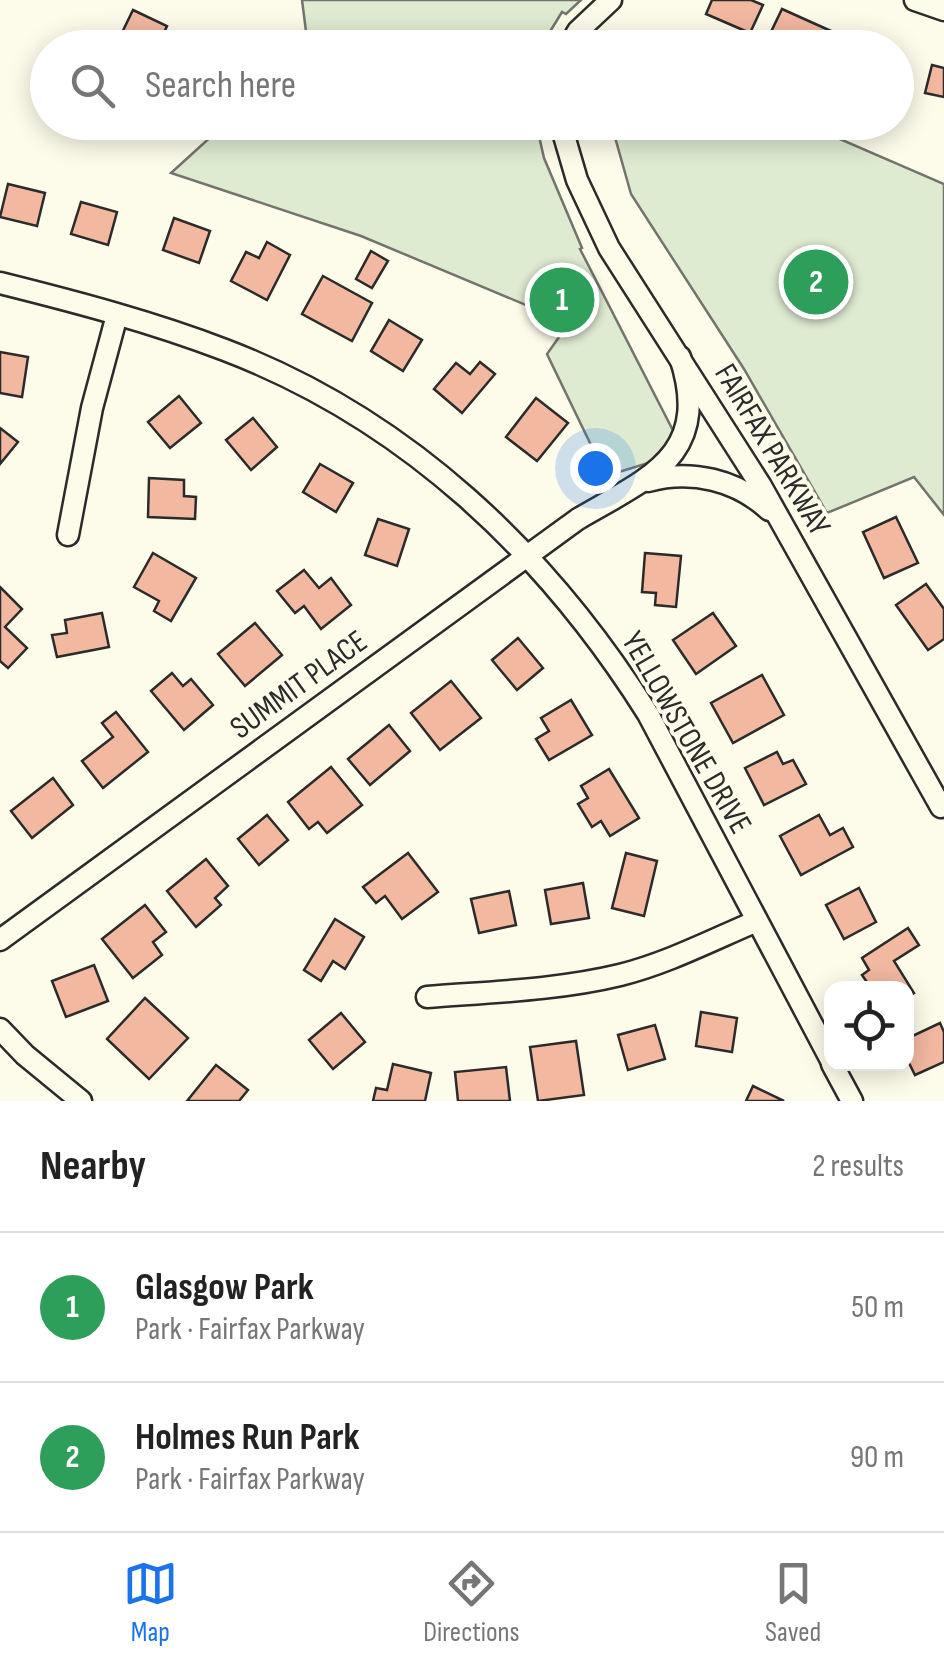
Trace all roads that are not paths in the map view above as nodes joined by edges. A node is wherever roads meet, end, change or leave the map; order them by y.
1 (611, 0) edge
2 (915, 0) edge
3 (944, 10) edge
4 (578, 30) edge
5 (566, 140) edge
6 (0, 283) edge
7 (117, 315) junction
8 (680, 357) junction
9 (636, 485) junction
10 (787, 532) junction
11 (68, 536) dead end
12 (528, 554) junction
13 (941, 807) dead end
14 (757, 921) junction
15 (0, 940) edge
16 (428, 997) dead end
17 (0, 1029) edge
18 (824, 1048) edge
19 (836, 1071) edge
20 (80, 1101) edge
21 (852, 1101) edge

1 - 4 street
2 - 3 street
5 - 8 street, FAIRFAX PARKWAY
6 - 7 street, YELLOWSTONE DRIVE
7 - 11 street
7 - 12 street, YELLOWSTONE DRIVE
8 - 9 street, SUMMIT PLACE
8 - 10 street, FAIRFAX PARKWAY
9 - 10 street, SUMMIT PLACE
9 - 12 street, SUMMIT PLACE
10 - 13 street, FAIRFAX PARKWAY
12 - 14 street, YELLOWSTONE DRIVE
12 - 15 street, SUMMIT PLACE
14 - 16 street
14 - 18 street, YELLOWSTONE DRIVE
17 - 20 street
19 - 21 street, YELLOWSTONE DRIVE

